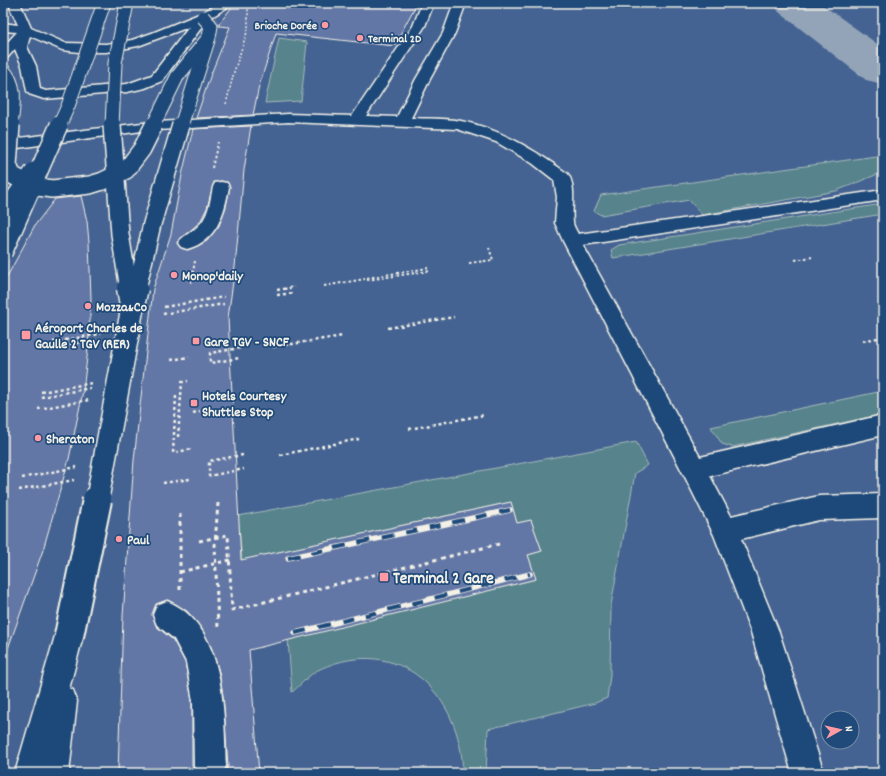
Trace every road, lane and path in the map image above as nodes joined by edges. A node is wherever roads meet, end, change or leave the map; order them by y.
1 (14, 3) edge
2 (104, 3) edge
3 (127, 3) edge
4 (214, 3) edge
5 (228, 3) edge
6 (428, 3) edge
7 (460, 3) edge
8 (203, 18) junction
9 (3, 27) edge
10 (26, 30) junction
11 (209, 37) junction
12 (3, 54) edge
13 (3, 70) edge
14 (356, 121) junction
15 (402, 122) junction
16 (3, 145) edge
17 (44, 157) junction
18 (221, 187) dead end
19 (883, 195) edge
20 (3, 220) edge
21 (572, 241) junction
22 (187, 243) dead end
23 (489, 248) dead end
24 (3, 253) edge
25 (812, 257) dead end
26 (795, 260) dead end
27 (469, 263) dead end
28 (429, 270) dead end
29 (324, 286) dead end
30 (294, 287) dead end
31 (277, 290) dead end
32 (294, 293) dead end
33 (277, 295) dead end
34 (224, 297) dead end
35 (224, 304) dead end
36 (164, 307) dead end
37 (132, 310) junction
38 (163, 314) dead end
39 (454, 317) dead end
40 (388, 328) dead end
41 (104, 333) dead end
42 (343, 336) dead end
43 (882, 337) dead end
44 (104, 338) dead end
45 (863, 341) dead end
46 (53, 342) dead end
47 (52, 347) dead end
48 (273, 347) dead end
49 (240, 348) dead end
50 (189, 357) dead end
51 (240, 358) dead end
52 (171, 360) dead end
53 (188, 381) dead end
54 (99, 382) dead end
55 (98, 387) dead end
56 (41, 392) dead end
57 (176, 396) dead end
58 (40, 397) dead end
59 (95, 399) dead end
60 (38, 409) dead end
61 (200, 411) dead end
62 (193, 413) dead end
63 (180, 415) junction
64 (484, 415) dead end
65 (175, 416) junction
66 (883, 425) edge
67 (410, 429) dead end
68 (178, 437) dead end
69 (359, 439) dead end
70 (191, 449) dead end
71 (243, 455) dead end
72 (280, 455) dead end
73 (84, 466) dead end
74 (244, 469) dead end
75 (694, 469) junction
76 (22, 478) dead end
77 (184, 478) dead end
78 (190, 478) dead end
79 (75, 480) dead end
80 (173, 481) junction
81 (163, 483) dead end
82 (19, 490) dead end
83 (883, 506) edge
84 (725, 530) junction
85 (199, 541) dead end
86 (499, 544) dead end
87 (230, 560) junction
88 (180, 572) dead end
89 (166, 615) dead end
90 (69, 636) junction
91 (210, 766) dead end
92 (31, 773) edge
93 (53, 773) edge
94 (808, 773) edge

1 - 10 main road
2 - 17 main road, bridge
3 - 37 main road, bridge
4 - 8 main road
5 - 8 main road
6 - 14 main road
7 - 15 main road
8 - 10 main road, bridge
8 - 10 main road, bridge
8 - 11 main road, bridge
9 - 10 main road
10 - 12 main road
11 - 13 main road, bridge
11 - 37 main road, bridge
14 - 15 main road
14 - 16 main road
15 - 21 main road
17 - 20 main road, bridge
17 - 24 main road, bridge
18 - 22 main road
19 - 21 main road
21 - 75 main road
23 - 27 path
25 - 26 path
28 - 29 path
30 - 31 path
32 - 33 path
34 - 36 path
35 - 38 path
37 - 90 main road, bridge
39 - 40 path
41 - 46 path
42 - 48 path
43 - 45 path
44 - 47 path
49 - 51 path
50 - 52 path
53 - 63 path
54 - 56 path
55 - 58 path
57 - 65 path
59 - 60 path
61 - 62 path
63 - 65 path
63 - 68 path
64 - 67 path
65 - 70 path
66 - 75 main road
69 - 72 path
71 - 74 path
73 - 76 path
75 - 84 main road
77 - 80 path
78 - 80 path
79 - 82 path
80 - 81 path
83 - 84 main road
84 - 94 main road
85 - 87 path
86 - 87 path
87 - 88 path
89 - 91 main road
90 - 92 main road
90 - 93 main road

